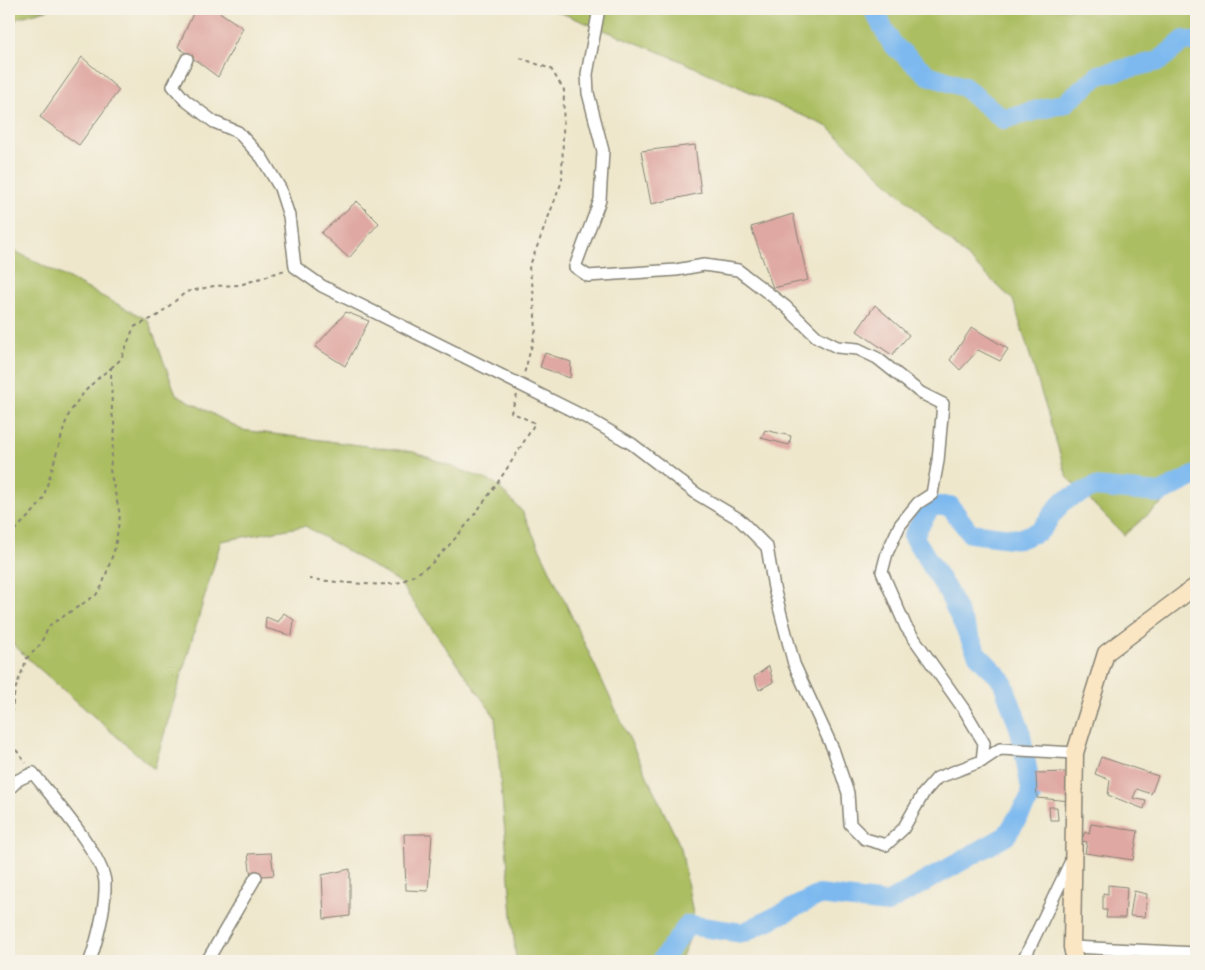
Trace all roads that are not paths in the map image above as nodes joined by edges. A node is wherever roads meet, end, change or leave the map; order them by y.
1 (600, 9) edge
2 (187, 58) dead end
3 (1196, 586) edge
4 (1075, 754) junction
5 (982, 761) junction
6 (9, 789) edge
7 (1075, 852) junction
8 (256, 877) dead end
9 (1196, 953) edge
10 (1074, 954) edge
11 (90, 961) edge
12 (207, 961) edge
13 (1022, 961) edge

1 - 5 street
2 - 5 street
3 - 4 street
4 - 5 street
4 - 7 street
6 - 11 street
7 - 10 street
7 - 13 street
8 - 12 street
9 - 10 street

